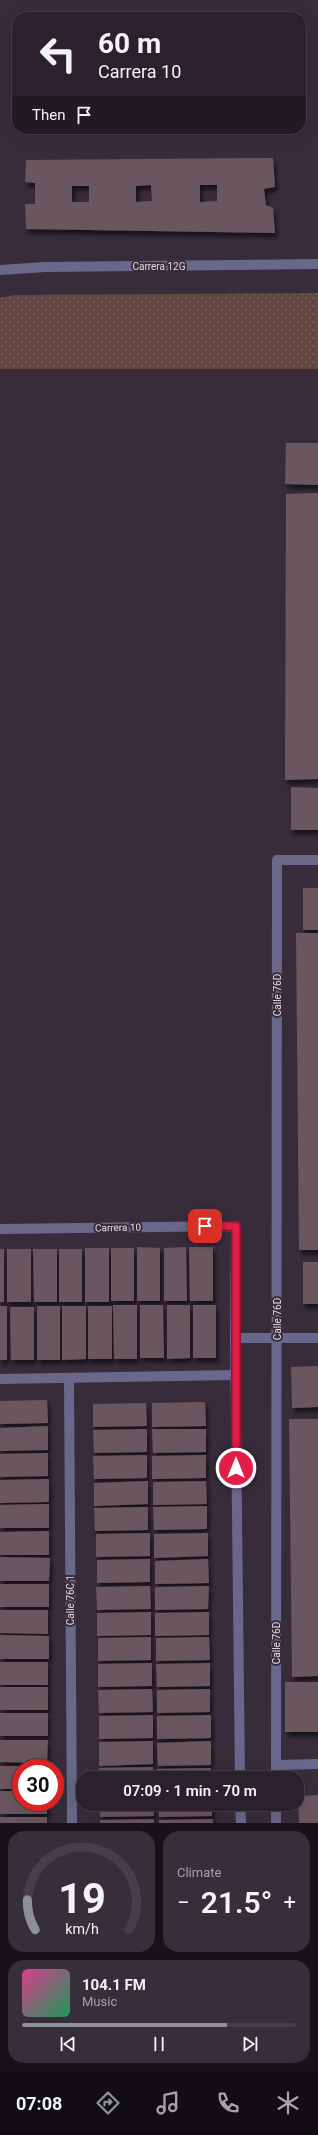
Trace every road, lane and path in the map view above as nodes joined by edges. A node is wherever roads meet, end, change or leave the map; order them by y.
1 (318, 264) edge
2 (0, 270) edge
3 (318, 860) edge
4 (0, 1229) edge
5 (235, 1338) junction
6 (277, 1338) junction
7 (318, 1338) edge
8 (236, 1375) junction
9 (69, 1378) junction
10 (0, 1379) edge
11 (318, 1764) edge
12 (276, 1765) junction
13 (240, 1771) edge
14 (276, 1771) edge
15 (240, 1811) edge
16 (276, 1811) edge
17 (72, 1823) edge
18 (240, 1823) edge
19 (276, 1823) edge

1 - 2 street, Carrera 12G
3 - 6 street, Calle 76D
4 - 5 street, Carrera 10
5 - 6 street
5 - 8 street
6 - 7 street
6 - 12 street, Calle 76D
8 - 9 street
8 - 13 street
9 - 10 street
9 - 17 street, Calle 76C 1
11 - 12 street
12 - 14 street, Calle 76D
15 - 18 street
16 - 19 street

